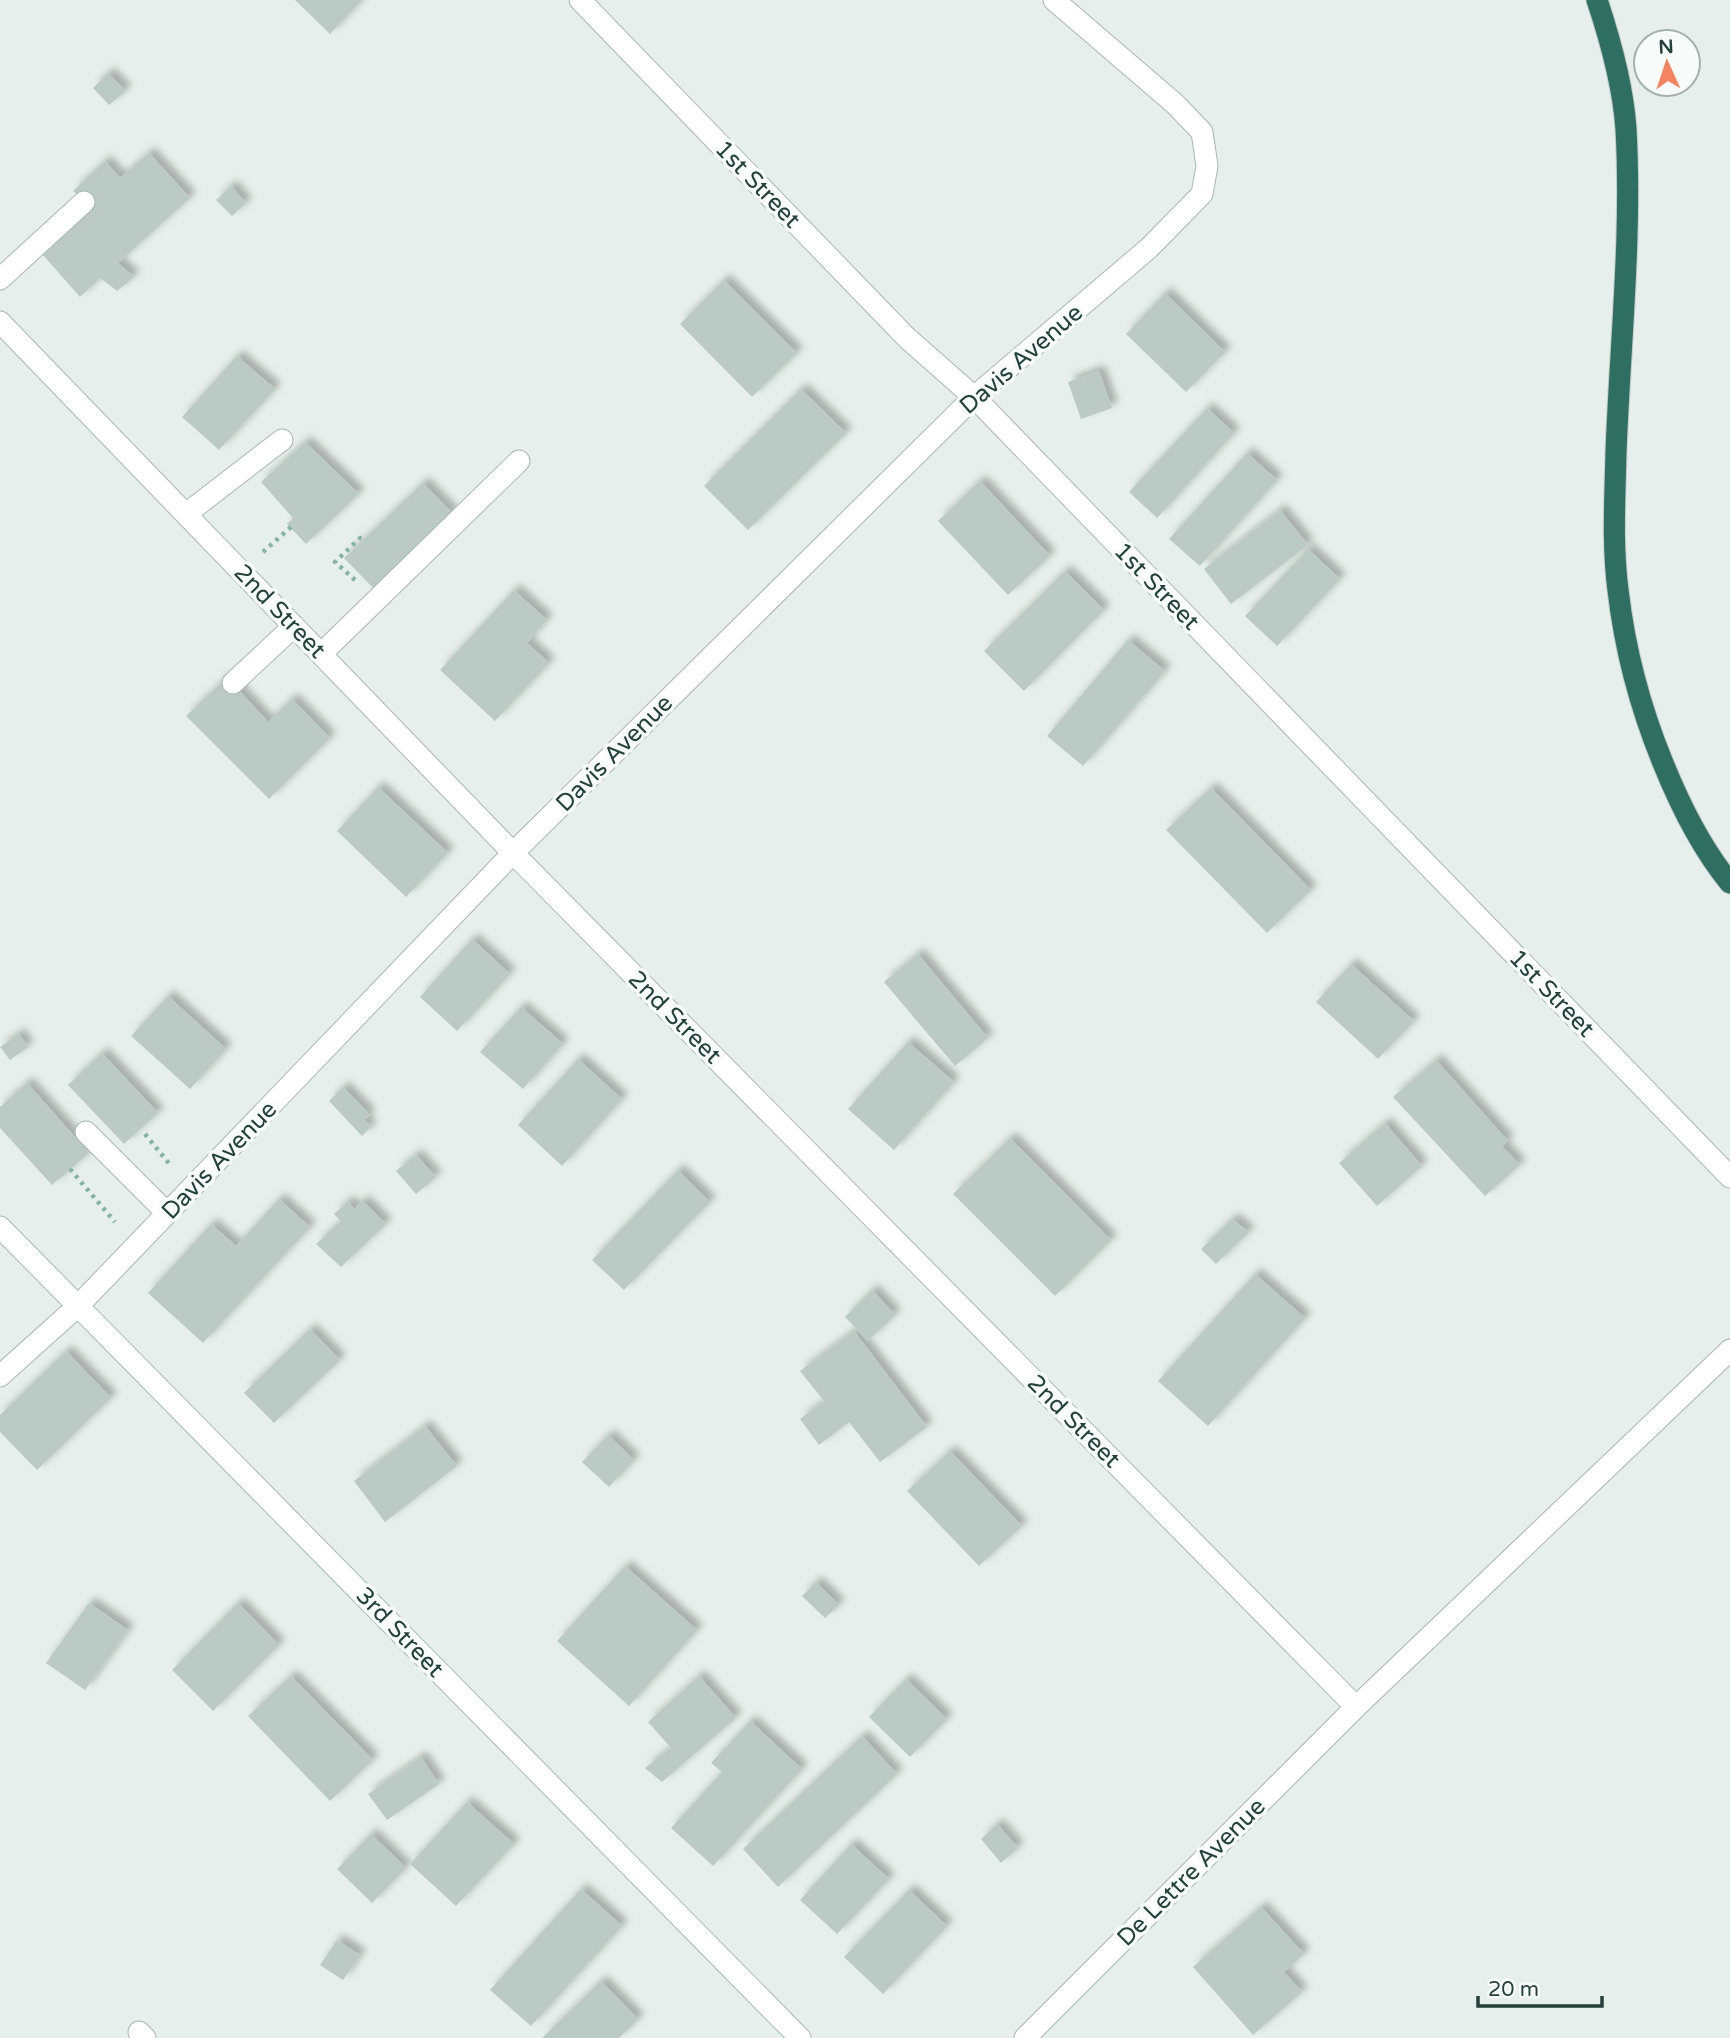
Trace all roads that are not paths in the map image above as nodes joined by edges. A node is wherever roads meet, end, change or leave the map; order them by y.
1 (580, 0) edge
2 (1054, 0) edge
3 (1597, 0) edge
4 (84, 202) dead end
5 (0, 279) edge
6 (0, 322) edge
7 (974, 397) junction
8 (282, 440) dead end
9 (519, 461) dead end
10 (186, 514) junction
11 (294, 626) junction
12 (321, 654) junction
13 (233, 683) dead end
14 (513, 853) junction
15 (1730, 883) edge
16 (86, 1132) dead end
17 (1730, 1177) edge
18 (167, 1213) junction
19 (0, 1227) edge
20 (79, 1305) junction
21 (1730, 1350) edge
22 (0, 1376) edge
23 (1356, 1707) junction
24 (800, 2038) edge
25 (1025, 2038) edge

1 - 7 street, 1st Street
2 - 7 street, Davis Avenue
3 - 15 highway
4 - 5 street
6 - 10 street, 2nd Street
7 - 14 street, Davis Avenue
7 - 17 street, 1st Street
8 - 10 street
9 - 12 street
10 - 11 street, 2nd Street
11 - 12 street, 2nd Street
11 - 13 street
12 - 14 street, 2nd Street
14 - 18 street, Davis Avenue
14 - 23 street, 2nd Street
16 - 18 street
18 - 20 street, Davis Avenue
19 - 20 street, 3rd Street
20 - 22 street, Davis Avenue
20 - 24 street, 3rd Street
21 - 23 street, De Lettre Avenue
23 - 25 street, De Lettre Avenue

